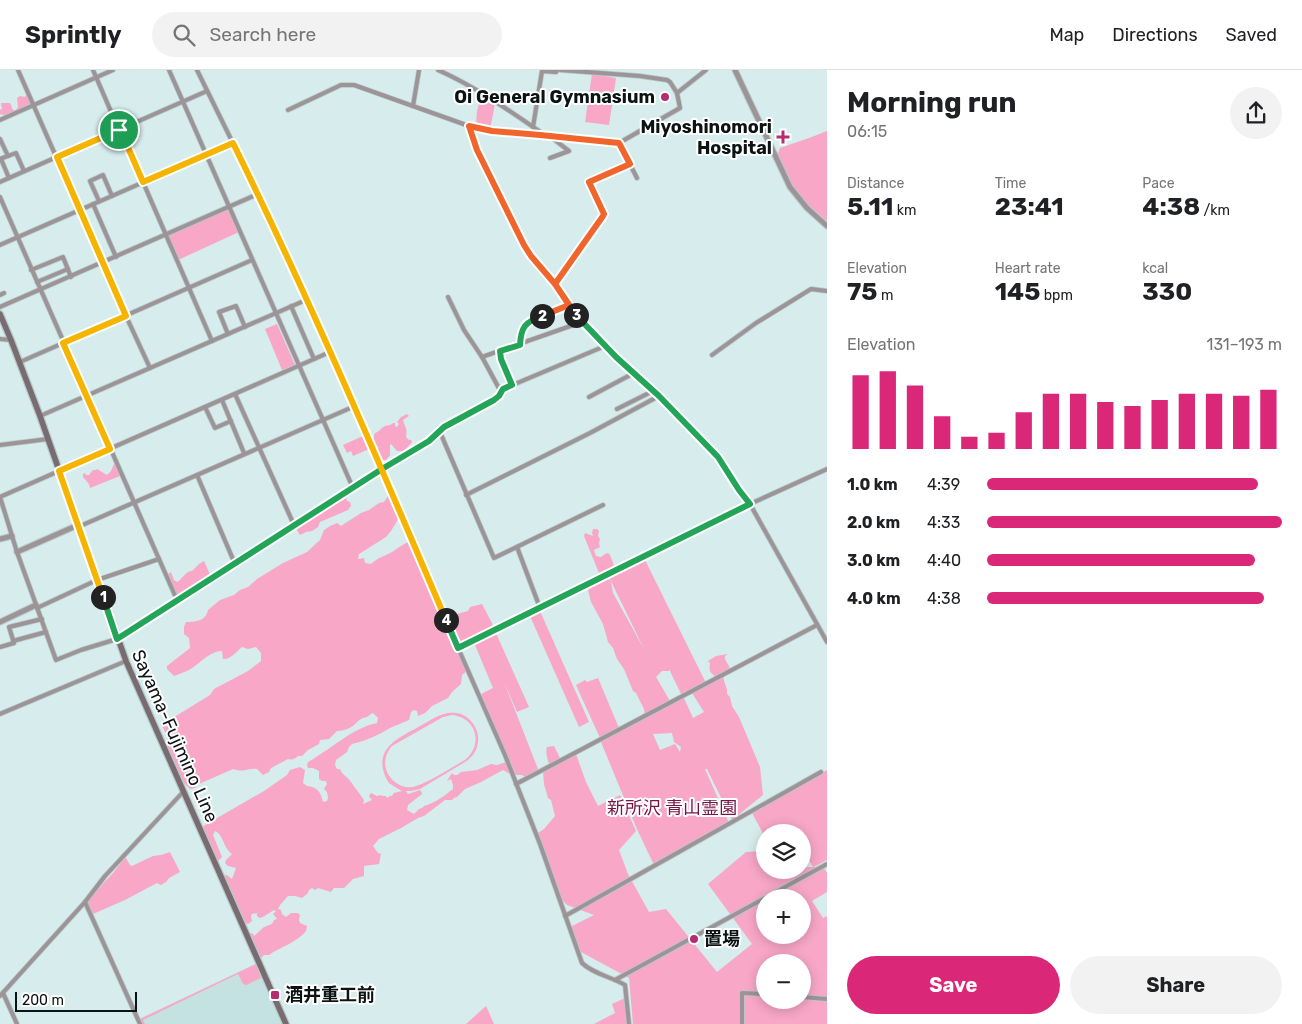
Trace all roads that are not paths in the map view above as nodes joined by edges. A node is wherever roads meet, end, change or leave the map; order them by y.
1 (18, 70) edge
2 (93, 70) edge
3 (112, 70) edge
4 (169, 70) edge
5 (197, 70) edge
6 (419, 70) edge
7 (438, 70) edge
8 (559, 70) edge
9 (706, 70) edge
10 (735, 70) edge
11 (96, 77) junction
12 (207, 91) junction
13 (676, 94) junction
14 (182, 102) junction
15 (34, 105) junction
16 (413, 106) junction
17 (288, 110) dead end
18 (0, 120) edge
19 (469, 126) junction
20 (533, 127) junction
21 (119, 129) junction
22 (540, 135) junction
23 (549, 136) junction
24 (0, 139) edge
25 (233, 143) junction
26 (619, 143) junction
27 (205, 155) junction
28 (8, 156) junction
29 (57, 157) junction
30 (550, 158) dead end
31 (0, 159) edge
32 (630, 164) junction
33 (24, 171) junction
34 (9, 178) junction
35 (637, 178) dead end
36 (0, 182) edge
37 (143, 182) junction
38 (258, 194) junction
39 (112, 196) junction
40 (0, 197) edge
41 (99, 201) junction
42 (93, 204) junction
43 (228, 208) junction
44 (80, 210) junction
45 (827, 226) edge
46 (166, 235) junction
47 (17, 238) junction
48 (0, 245) edge
49 (116, 257) junction
50 (252, 260) junction
51 (103, 262) junction
52 (68, 269) junction
53 (31, 270) junction
54 (71, 277) junction
55 (36, 282) junction
56 (555, 284) junction
57 (190, 288) junction
58 (40, 290) junction
59 (827, 291) edge
60 (448, 297) dead end
61 (306, 300) junction
62 (569, 305) junction
63 (291, 306) junction
64 (0, 307) edge
65 (276, 313) junction
66 (0, 314) edge
67 (126, 316) junction
68 (582, 322) junction
69 (244, 327) junction
70 (228, 334) junction
71 (0, 339) edge
72 (11, 340) junction
73 (212, 341) junction
74 (63, 343) junction
75 (520, 345) junction
76 (605, 346) junction
77 (500, 351) junction
78 (330, 352) junction
79 (712, 355) dead end
80 (482, 358) junction
81 (314, 359) junction
82 (20, 362) junction
83 (299, 366) junction
84 (150, 368) junction
85 (634, 373) junction
86 (512, 385) junction
87 (653, 391) junction
88 (501, 392) junction
89 (235, 394) junction
90 (87, 396) junction
91 (659, 396) junction
92 (589, 397) dead end
93 (222, 400) junction
94 (355, 406) junction
95 (205, 407) junction
96 (617, 409) dead end
97 (40, 416) junction
98 (323, 419) junction
99 (231, 421) junction
100 (440, 432) junction
101 (48, 439) junction
102 (0, 444) edge
103 (259, 446) junction
104 (110, 449) junction
105 (244, 453) junction
106 (382, 469) junction
107 (827, 469) edge
108 (59, 471) junction
109 (197, 475) junction
110 (353, 488) junction
111 (466, 494) junction
112 (0, 497) edge
113 (134, 502) junction
114 (750, 504) junction
115 (604, 505) dead end
116 (294, 525) junction
117 (78, 526) junction
118 (12, 536) junction
119 (0, 539) edge
120 (516, 547) junction
121 (17, 552) junction
122 (159, 559) junction
123 (235, 564) junction
124 (97, 580) junction
125 (177, 600) junction
126 (37, 606) junction
127 (540, 608) junction
128 (42, 619) junction
129 (7, 620) junction
130 (0, 622) edge
131 (817, 625) junction
132 (9, 627) junction
133 (46, 632) junction
134 (117, 639) junction
135 (13, 641) junction
136 (827, 642) edge
137 (0, 647) edge
138 (458, 648) junction
139 (126, 661) junction
140 (0, 714) edge
141 (821, 772) dead end
142 (516, 784) junction
143 (183, 792) junction
144 (827, 864) edge
145 (781, 889) edge
146 (84, 902) junction
147 (756, 903) edge
148 (565, 916) junction
149 (615, 980) junction
150 (756, 994) edge
151 (2, 995) edge
152 (811, 998) edge
153 (827, 999) edge
154 (17, 1024) edge
155 (140, 1024) edge
156 (286, 1024) edge
157 (629, 1024) edge
158 (742, 1024) edge

1 - 15 street
2 - 11 street
3 - 11 street
4 - 14 street
5 - 12 street
6 - 16 street
7 - 20 street
8 - 13 street
8 - 20 street
9 - 13 street
10 - 45 street
11 - 15 street
11 - 21 street
12 - 14 street
12 - 25 street
13 - 26 street
14 - 21 street
14 - 27 street
15 - 18 street
15 - 29 street
16 - 17 street
16 - 19 street
19 - 22 street
19 - 56 street
20 - 22 street
21 - 29 street
21 - 37 street
22 - 23 street
23 - 26 street
23 - 30 street
24 - 28 street
25 - 27 street
25 - 38 street
26 - 32 street
27 - 37 street
27 - 43 street
28 - 31 street
28 - 33 street
29 - 33 street
29 - 44 street
31 - 34 street
32 - 35 street
32 - 56 street
33 - 34 street
34 - 36 street
37 - 39 street
37 - 46 street
38 - 43 street
38 - 61 street
39 - 41 street
39 - 41 street
40 - 47 street
41 - 42 street
42 - 44 street
42 - 49 street
43 - 46 street
43 - 50 street
44 - 47 street
44 - 51 street
46 - 49 street
46 - 57 street
47 - 48 street
47 - 53 street
49 - 51 street
50 - 57 street
50 - 65 street
51 - 54 street
51 - 67 street
52 - 53 street
52 - 54 street
52 - 55 street
53 - 55 street
54 - 58 street
55 - 58 street
56 - 62 street
57 - 67 street
57 - 73 street
58 - 64 street
58 - 74 street
59 - 79 street
60 - 80 street
61 - 63 street
61 - 78 street
62 - 68 street
62 - 75 street
63 - 65 street
63 - 81 street
65 - 69 street
65 - 83 street
66 - 72 main road, Sayama-Fujimino Line
67 - 74 street
67 - 84 street
68 - 75 street
68 - 76 street
69 - 70 street
69 - 70 street
70 - 73 street
71 - 72 street
72 - 82 main road, Sayama-Fujimino Line
73 - 84 street
74 - 82 street
74 - 90 street
75 - 77 street
76 - 85 street
76 - 86 street
77 - 80 street
77 - 86 street
78 - 81 street
78 - 94 street
80 - 88 street
81 - 83 street
82 - 97 main road, Sayama-Fujimino Line
83 - 89 street
83 - 98 street
84 - 90 street
85 - 87 street
85 - 92 street
86 - 88 street
87 - 91 street
87 - 96 street
88 - 100 street
89 - 93 street
89 - 103 street
90 - 97 street
90 - 104 street
91 - 111 street
91 - 114 street
93 - 95 street
93 - 99 street
94 - 98 street
94 - 106 street
95 - 99 street
95 - 104 street
97 - 101 main road, Sayama-Fujimino Line
98 - 103 street
98 - 110 street
99 - 105 street
100 - 106 street
100 - 111 street
101 - 102 street
101 - 108 main road, Sayama-Fujimino Line
103 - 105 street
103 - 116 street
104 - 108 street
104 - 113 street
105 - 109 street
106 - 110 street
106 - 138 street
107 - 114 street
108 - 112 street
108 - 117 main road, Sayama-Fujimino Line
109 - 113 street
109 - 123 street
110 - 116 street
111 - 120 street
112 - 118 street
113 - 117 street
113 - 122 street
114 - 127 street
114 - 131 street
115 - 120 street
116 - 123 street
117 - 121 street
117 - 124 main road, Sayama-Fujimino Line
118 - 119 street
118 - 121 street
120 - 127 street
121 - 126 street
122 - 124 street
122 - 125 street
123 - 125 street
124 - 126 street
124 - 134 main road, Sayama-Fujimino Line
125 - 134 street
126 - 128 street
126 - 129 street
127 - 138 street
128 - 132 street
128 - 133 street
129 - 130 street
129 - 132 street
131 - 136 street
131 - 142 street
132 - 135 street
133 - 134 street
133 - 135 street
134 - 139 main road, Sayama-Fujimino Line
135 - 137 street
138 - 142 street
139 - 140 street
139 - 143 main road, Sayama-Fujimino Line
141 - 148 street
142 - 148 street
143 - 146 street
143 - 156 main road, Sayama-Fujimino Line
144 - 145 street
146 - 151 street
146 - 155 street
147 - 149 street
148 - 149 street
149 - 157 street
150 - 158 street
151 - 154 street
152 - 153 street

